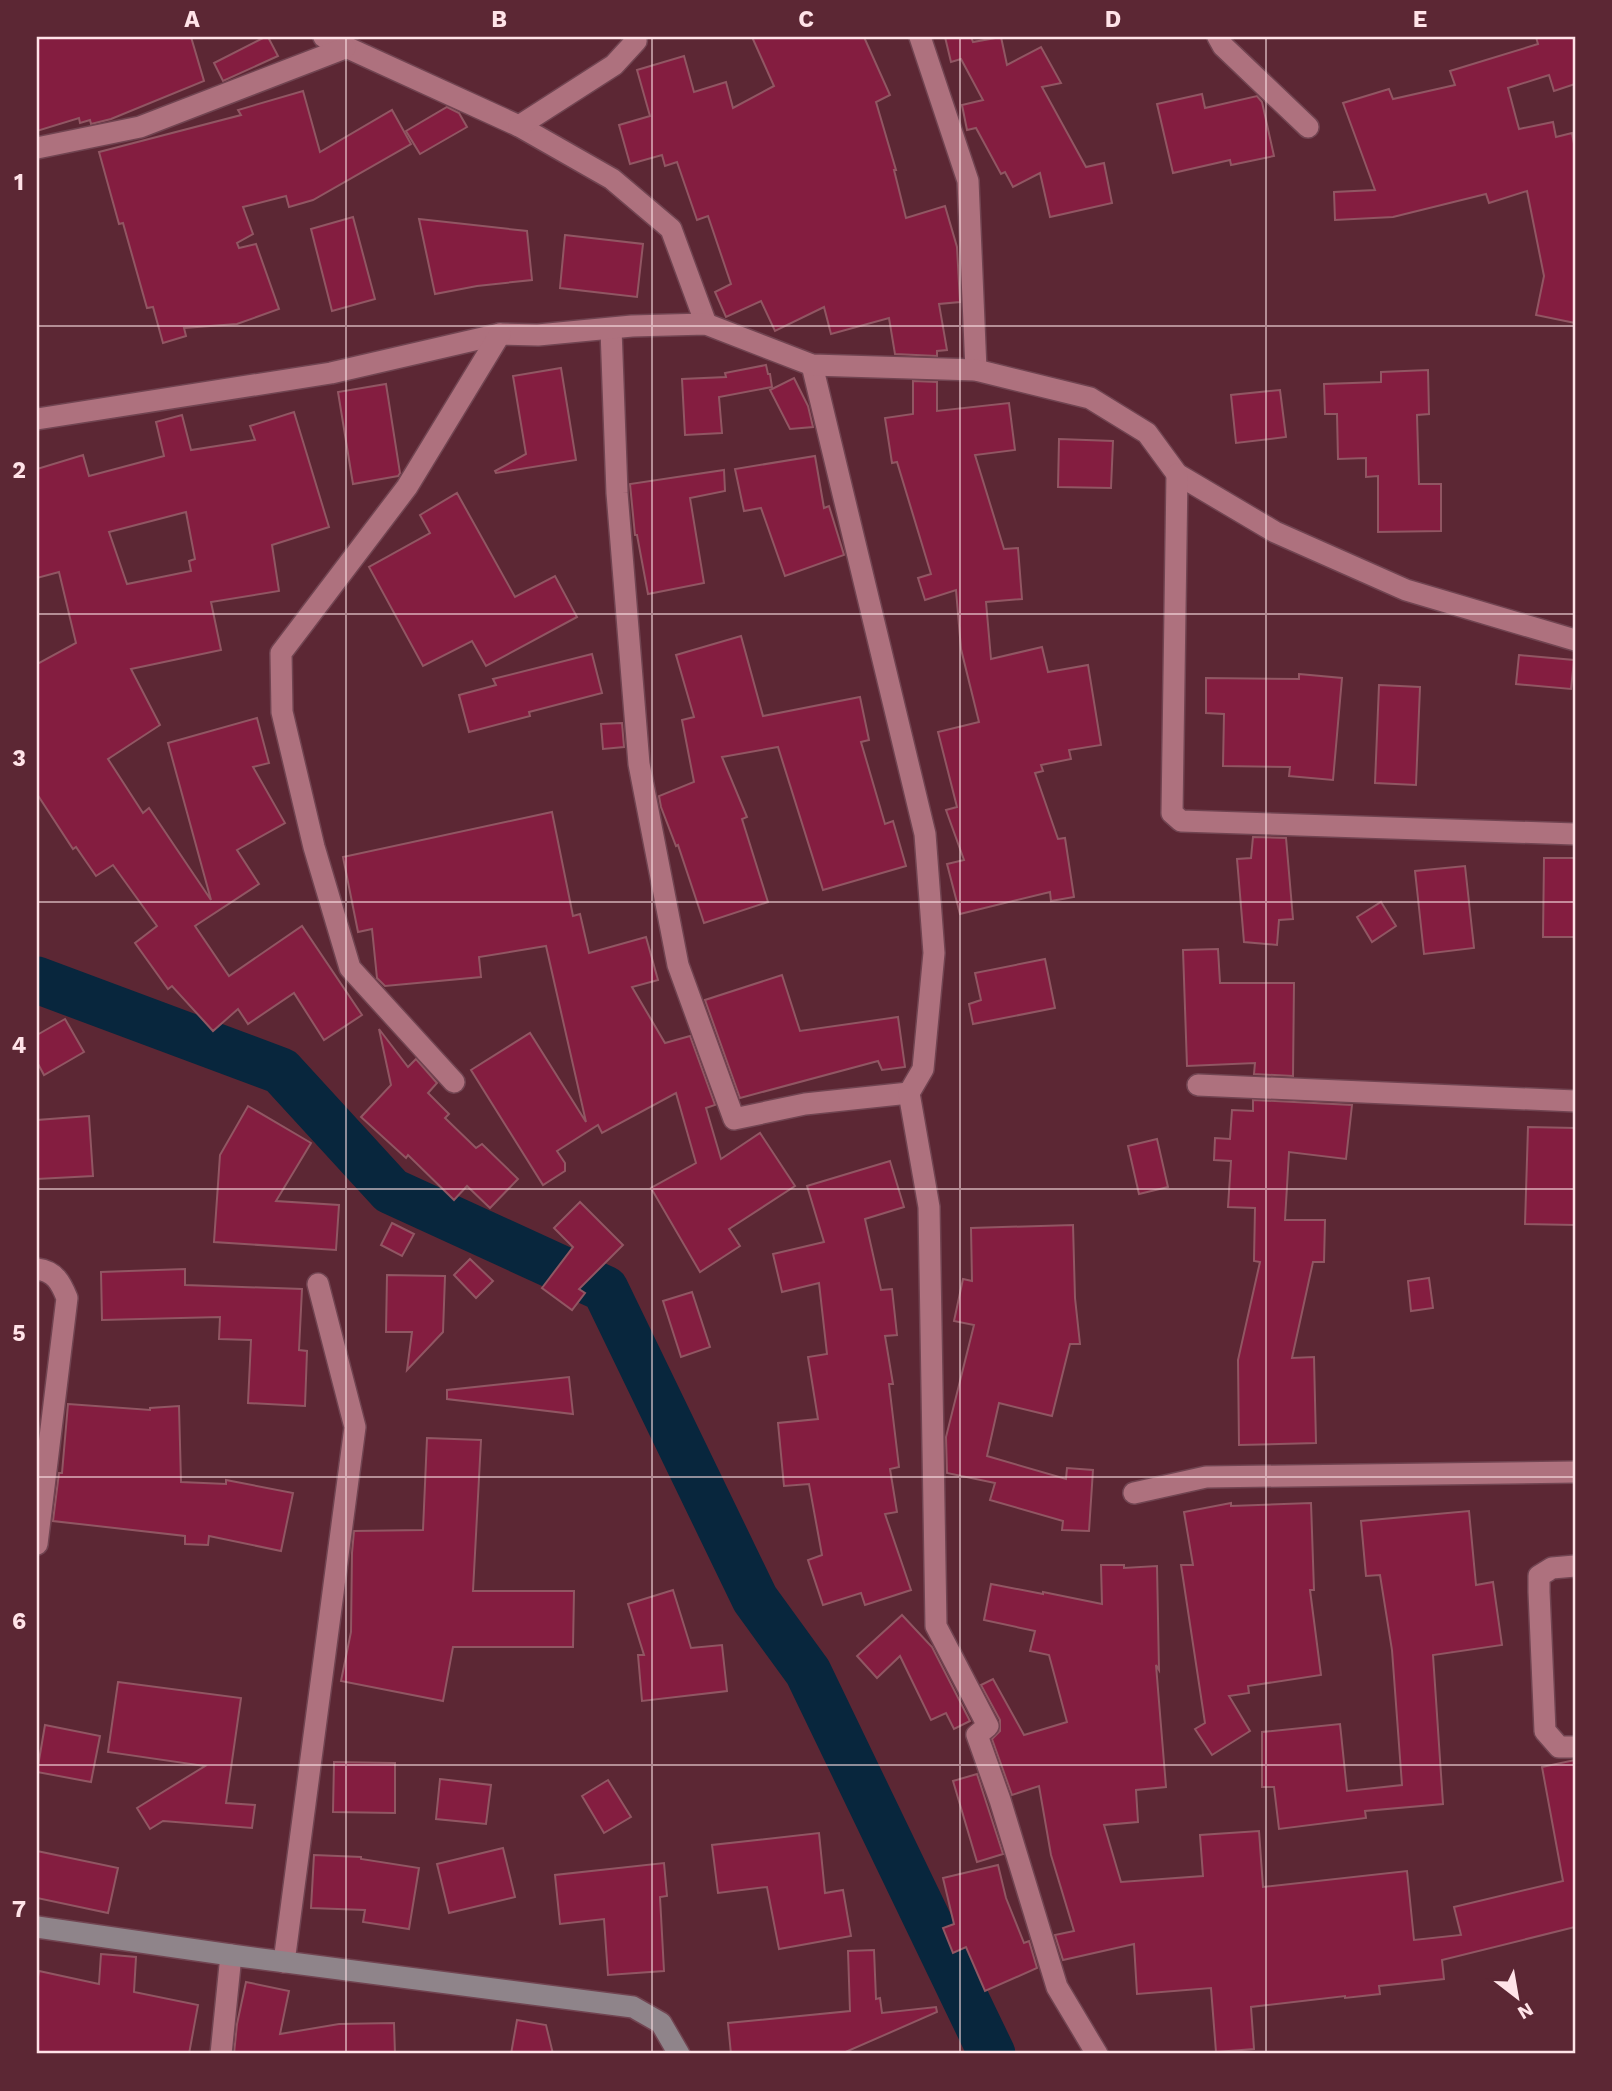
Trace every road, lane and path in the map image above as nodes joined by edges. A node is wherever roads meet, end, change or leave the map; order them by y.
1 (324, 37) edge
2 (635, 37) edge
3 (920, 37) edge
4 (1218, 37) edge
5 (345, 48) junction
6 (519, 126) junction
7 (1308, 127) dead end
8 (37, 148) edge
9 (706, 324) junction
10 (611, 329) junction
11 (500, 334) junction
12 (812, 365) junction
13 (976, 370) junction
14 (37, 419) edge
15 (1177, 474) junction
16 (1575, 640) edge
17 (1575, 834) edge
18 (454, 1082) dead end
19 (1198, 1085) dead end
20 (909, 1093) junction
21 (1575, 1101) edge
22 (37, 1269) edge
23 (318, 1283) dead end
24 (1575, 1472) edge
25 (1134, 1493) dead end
26 (37, 1544) edge
27 (1575, 1566) edge
28 (1575, 1747) edge
29 (37, 1927) edge
30 (231, 1955) junction
31 (284, 1962) junction
32 (221, 2054) edge
33 (680, 2054) edge
34 (1097, 2054) edge

1 - 5 street
2 - 6 street
3 - 13 street
4 - 7 street
5 - 6 street
5 - 8 street
6 - 9 street
9 - 10 street
9 - 12 street
10 - 11 street
10 - 20 street
11 - 14 street
11 - 18 street
12 - 13 street
12 - 20 street
13 - 15 street
15 - 16 street
15 - 17 street
19 - 21 street
20 - 34 street
22 - 26 street
23 - 31 street
24 - 25 street
27 - 28 street
29 - 30 street
30 - 31 street
30 - 32 street
31 - 33 street

